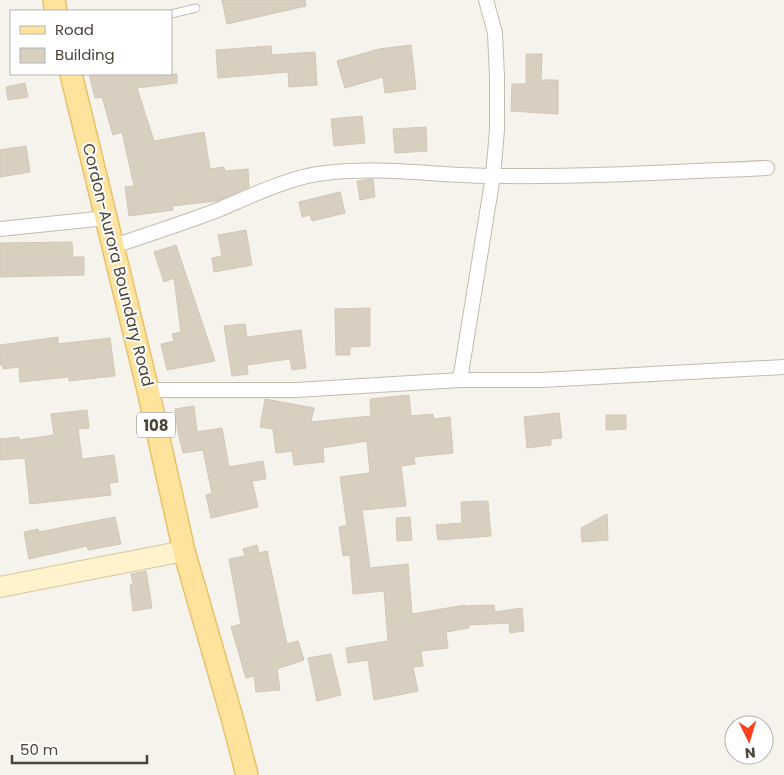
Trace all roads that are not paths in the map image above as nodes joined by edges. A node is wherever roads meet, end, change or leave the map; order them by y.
1 (486, 0) edge
2 (196, 8) dead end
3 (172, 14) edge
4 (71, 75) edge
5 (767, 168) dead end
6 (493, 176) junction
7 (106, 218) junction
8 (0, 229) edge
9 (114, 246) junction
10 (784, 367) edge
11 (460, 380) junction
12 (148, 390) junction
13 (184, 551) junction
14 (0, 587) edge
15 (247, 775) edge

1 - 6 street
2 - 3 lane
4 - 7 main road, Cordon-Aurora Boundary Road / 108
5 - 6 street
6 - 9 street
6 - 11 street
7 - 8 street
7 - 9 main road, Cordon-Aurora Boundary Road / 108
9 - 12 main road, Cordon-Aurora Boundary Road / 108
10 - 11 street
11 - 12 street
12 - 13 main road, Cordon-Aurora Boundary Road / 108
13 - 14 street
13 - 15 main road, Cordon-Aurora Boundary Road / 108

